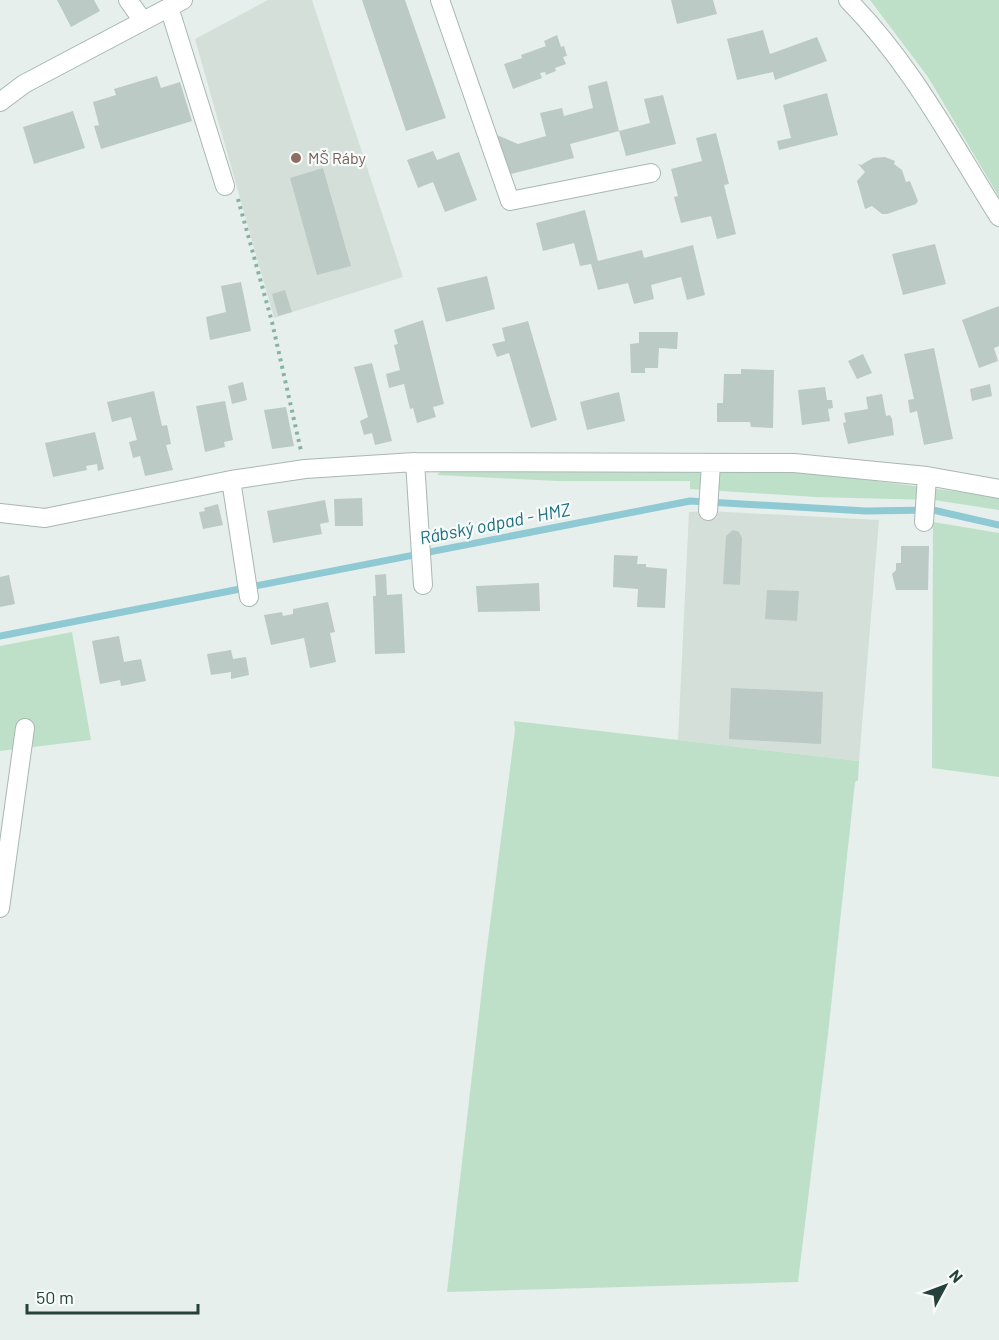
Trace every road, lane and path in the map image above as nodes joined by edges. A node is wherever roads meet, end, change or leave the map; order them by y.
1 (128, 0) edge
2 (440, 0) edge
3 (848, 0) edge
4 (176, 3) edge
5 (143, 21) junction
6 (0, 102) edge
7 (651, 173) dead end
8 (223, 178) joint
9 (999, 217) edge
10 (414, 462) junction
11 (711, 463) junction
12 (305, 469) junction
13 (927, 476) junction
14 (231, 480) junction
15 (999, 489) edge
16 (708, 511) dead end
17 (0, 513) edge
18 (924, 522) dead end
19 (422, 577) dead end
20 (249, 597) dead end
21 (25, 728) dead end
22 (0, 908) edge

1 - 5 street
2 - 7 street
3 - 9 street
4 - 5 street
4 - 8 street
5 - 6 street
8 - 12 path
10 - 11 street
10 - 12 street
10 - 19 street
11 - 13 street
11 - 16 street
12 - 14 street
13 - 15 street
13 - 18 street
14 - 17 street
14 - 20 street
21 - 22 street

